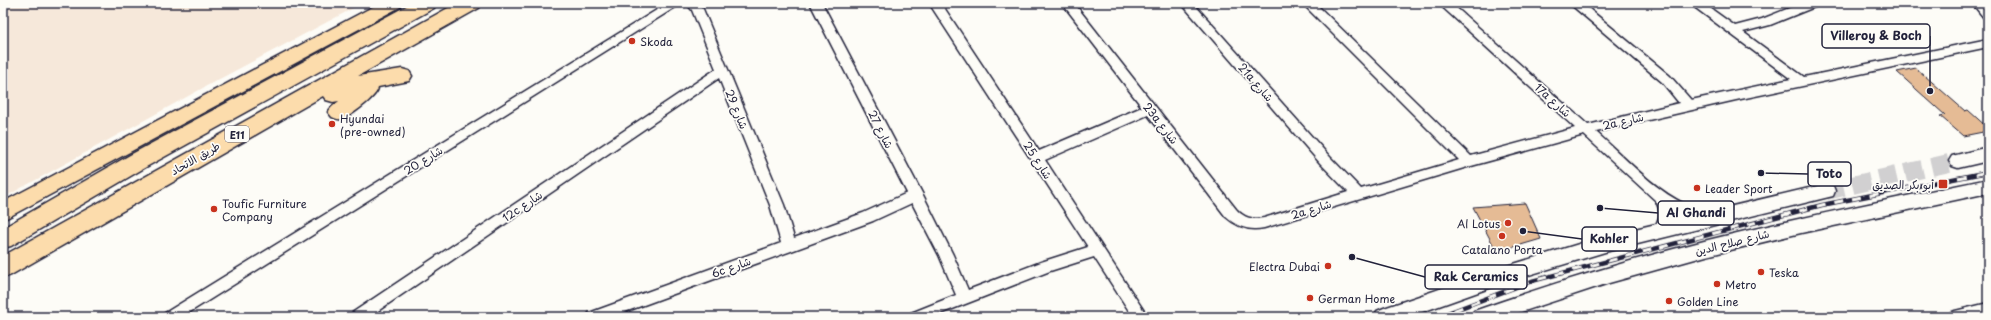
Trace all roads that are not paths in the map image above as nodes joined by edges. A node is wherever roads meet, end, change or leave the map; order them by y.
1 (394, 3) edge
2 (427, 3) edge
3 (472, 3) edge
4 (676, 3) edge
5 (680, 3) edge
6 (816, 3) edge
7 (935, 3) edge
8 (1068, 3) edge
9 (1187, 3) edge
10 (1308, 3) edge
11 (1444, 3) edge
12 (1575, 3) edge
13 (1695, 3) edge
14 (1813, 3) edge
15 (1978, 3) edge
16 (695, 7) edge
17 (1988, 15) edge
18 (1737, 34) junction
19 (1988, 43) edge
20 (402, 76) dead end
21 (724, 76) junction
22 (366, 82) junction
23 (1799, 83) junction
24 (1693, 105) junction
25 (339, 112) dead end
26 (1152, 112) junction
27 (266, 118) junction
28 (1586, 130) junction
29 (1988, 154) edge
30 (1035, 155) junction
31 (138, 161) junction
32 (1958, 161) tunnel mouth
33 (1464, 162) junction
34 (1988, 186) edge
35 (1826, 191) tunnel mouth
36 (1354, 196) junction
37 (1662, 197) junction
38 (917, 199) junction
39 (3, 212) edge
40 (1720, 216) junction
41 (1264, 223) joint
42 (3, 224) edge
43 (1660, 231) junction
44 (3, 239) edge
45 (794, 244) junction
46 (1094, 246) junction
47 (3, 268) edge
48 (969, 296) junction
49 (1988, 309) edge
50 (170, 317) edge
51 (357, 317) edge
52 (594, 317) edge
53 (916, 317) edge
54 (1141, 317) edge
55 (1384, 317) edge
56 (1481, 317) edge
57 (1955, 317) edge

1 - 39 main road
2 - 31 highway, E11
3 - 27 highway, طريق الاتحاد / E11
4 - 50 street, شارع 20
5 - 16 street, شارع 29
6 - 38 street, شارع 27
7 - 30 street, شارع 25
8 - 26 street, 23a شارع
9 - 36 street, 21a شارع
10 - 33 street
11 - 28 street, 17a شارع
12 - 24 street
13 - 18 street
14 - 18 street
15 - 17 street
16 - 21 street, شارع 29
18 - 23 street
19 - 23 street, 2a شارع
20 - 22 highway
21 - 45 street, شارع 29
21 - 51 street, 12c شارع
22 - 25 highway
22 - 27 highway
23 - 24 street, 2a شارع
24 - 28 street, 2a شارع
26 - 30 street
26 - 41 street, 23a شارع
27 - 47 highway, طريق الاتحاد / E11
28 - 33 street, 2a شارع
28 - 37 street, 17a شارع
29 - 32 main road
30 - 46 street, شارع 25
31 - 42 highway
31 - 44 highway, E11
33 - 36 street, 2a شارع
34 - 56 main road, شارع صلاح الدين
35 - 40 main road
36 - 41 street, 2a شارع
37 - 40 street, 17a شارع
37 - 43 street
38 - 45 street, 6c شارع
38 - 48 street, شارع 27
40 - 43 main road
43 - 55 main road
45 - 52 street, 6c شارع
46 - 48 street
46 - 54 street, شارع 25
48 - 53 street
49 - 57 street

